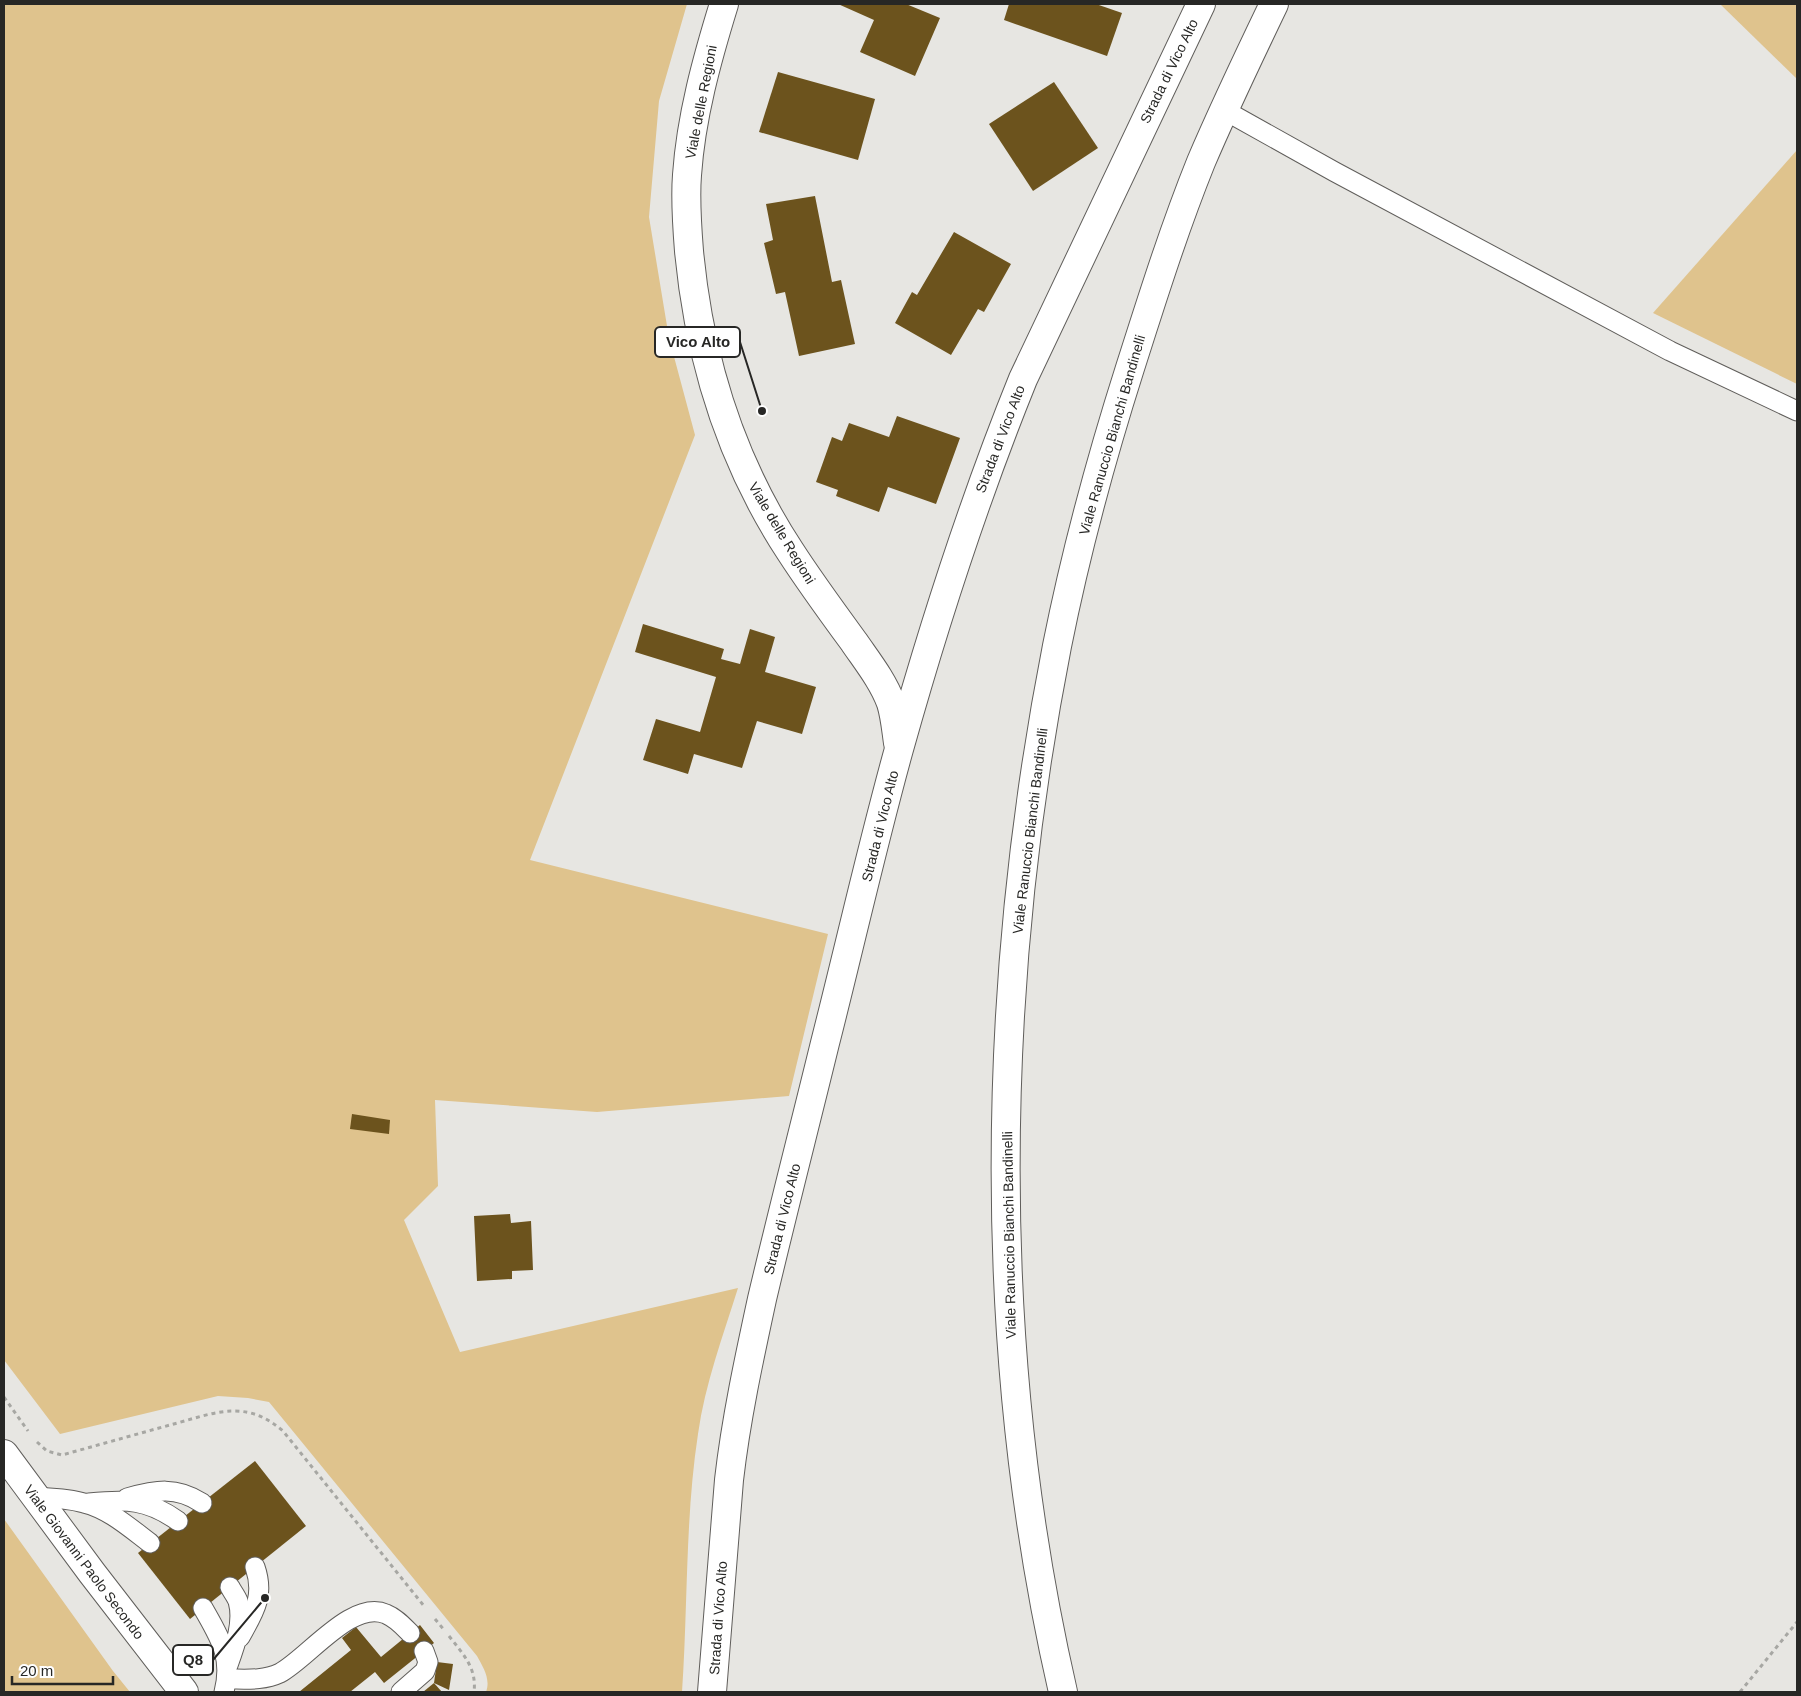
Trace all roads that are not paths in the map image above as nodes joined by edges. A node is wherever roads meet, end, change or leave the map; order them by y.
1 (724, 4) edge
2 (1201, 4) edge
3 (1274, 4) edge
4 (1224, 110) junction
5 (1797, 411) edge
6 (898, 752) junction
7 (4, 1454) edge
8 (34, 1497) junction
9 (120, 1500) junction
10 (86, 1503) junction
11 (202, 1503) dead end
12 (178, 1521) dead end
13 (150, 1543) dead end
14 (254, 1567) dead end
15 (230, 1586) dead end
16 (203, 1608) dead end
17 (410, 1633) dead end
18 (236, 1642) junction
19 (424, 1651) dead end
20 (227, 1679) edge
21 (269, 1686) edge
22 (184, 1692) edge
23 (401, 1692) edge
24 (712, 1692) edge
25 (1062, 1692) edge

1 - 6 street, Viale delle Regioni
2 - 6 street, Strada di Vico Alto
3 - 4 street, Viale Ranuccio Bianchi Bandinelli
4 - 5 lane
4 - 25 street, Viale Ranuccio Bianchi Bandinelli
6 - 24 street, Strada di Vico Alto
7 - 8 street, Viale Giovanni Paolo Secondo
8 - 10 lane
8 - 22 street, Viale Giovanni Paolo Secondo
9 - 10 lane
9 - 11 lane
9 - 12 lane
10 - 13 lane
14 - 18 lane
15 - 18 lane
16 - 20 lane
17 - 21 lane
18 - 20 lane
19 - 23 lane
20 - 21 lane

